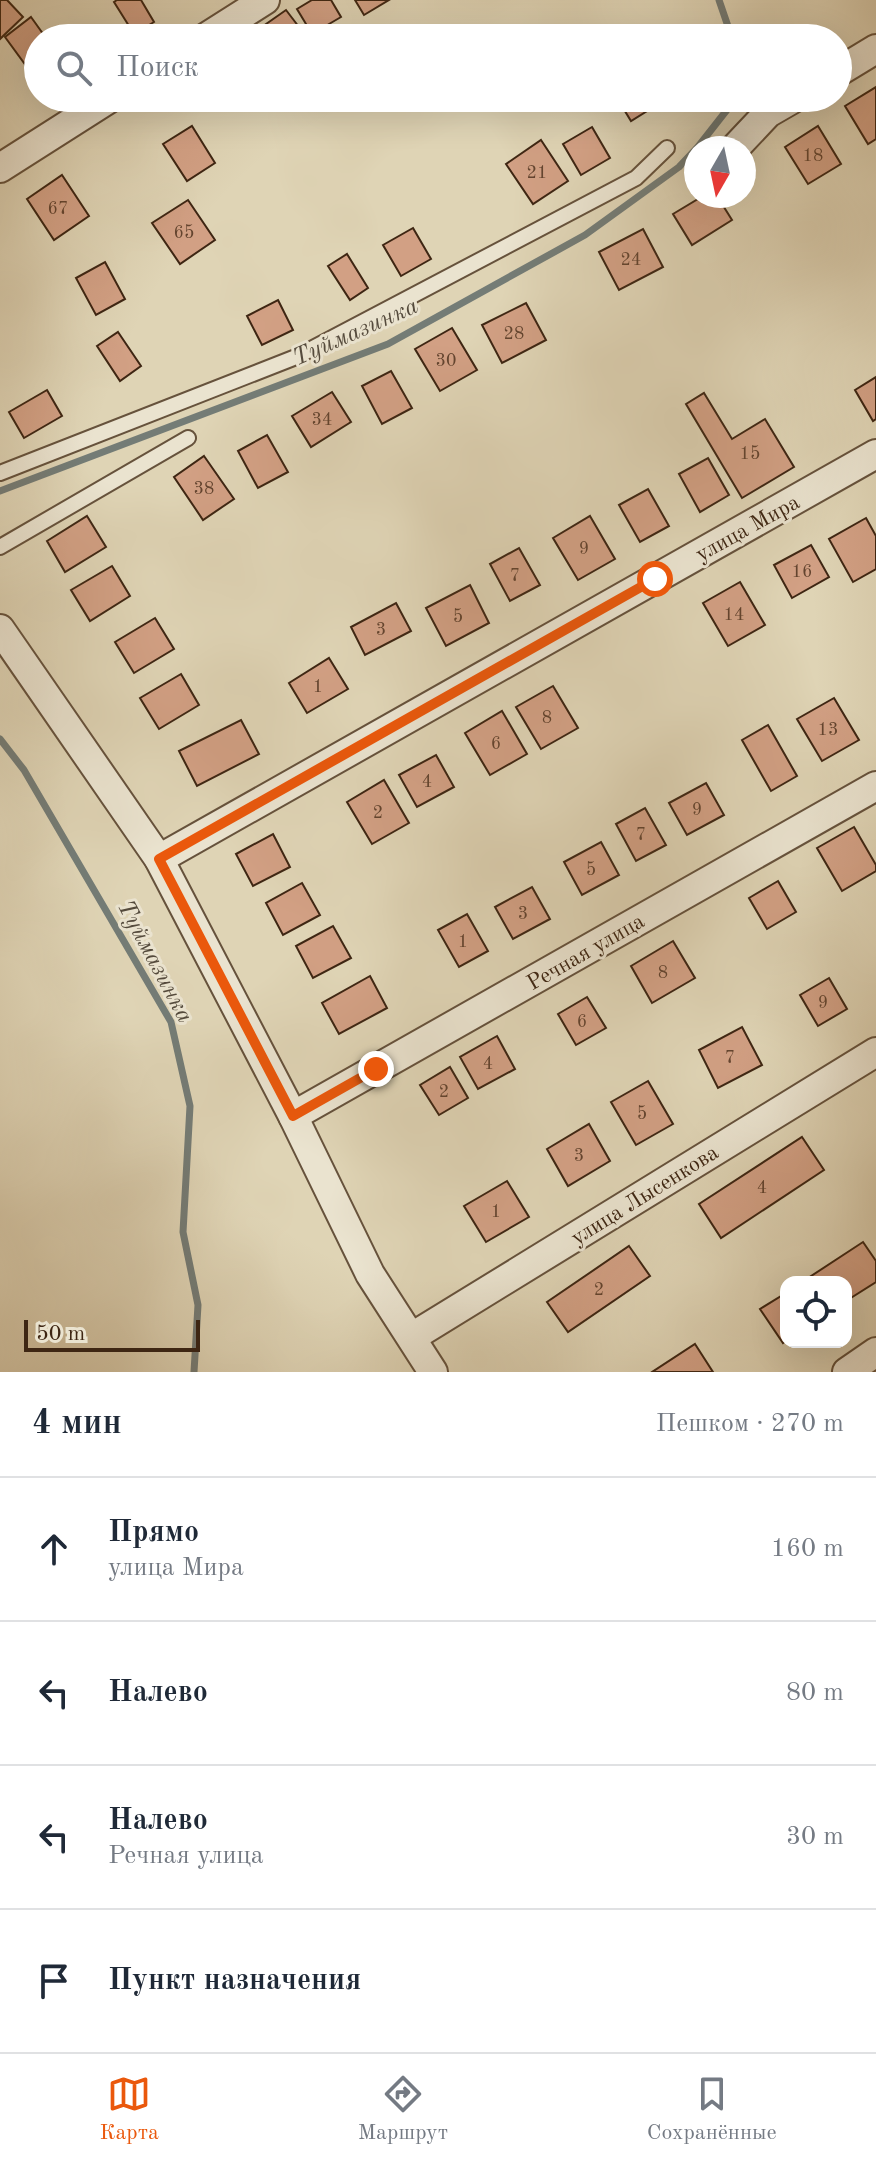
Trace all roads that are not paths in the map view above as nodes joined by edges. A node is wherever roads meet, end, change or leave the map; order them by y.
1 (265, 0) edge
2 (227, 24) edge
3 (876, 49) edge
4 (852, 64) edge
5 (88, 112) edge
6 (770, 112) edge
7 (746, 136) edge
8 (667, 148) dead end
9 (0, 168) edge
10 (188, 438) dead end
11 (876, 454) edge
12 (0, 473) edge
13 (0, 547) edge
14 (0, 629) edge
15 (876, 786) edge
16 (159, 859) junction
17 (876, 1052) edge
18 (293, 1116) junction
19 (412, 1337) junction
20 (876, 1352) edge
21 (433, 1372) edge
22 (847, 1372) edge

1 - 2 street
3 - 4 street
5 - 9 street
6 - 7 street
8 - 12 lane
10 - 13 lane
11 - 16 street, улица Мира
14 - 16 street
15 - 18 street, Речная улица
16 - 18 street
17 - 19 street, улица Лысенкова
18 - 19 street
19 - 21 street
20 - 22 street

